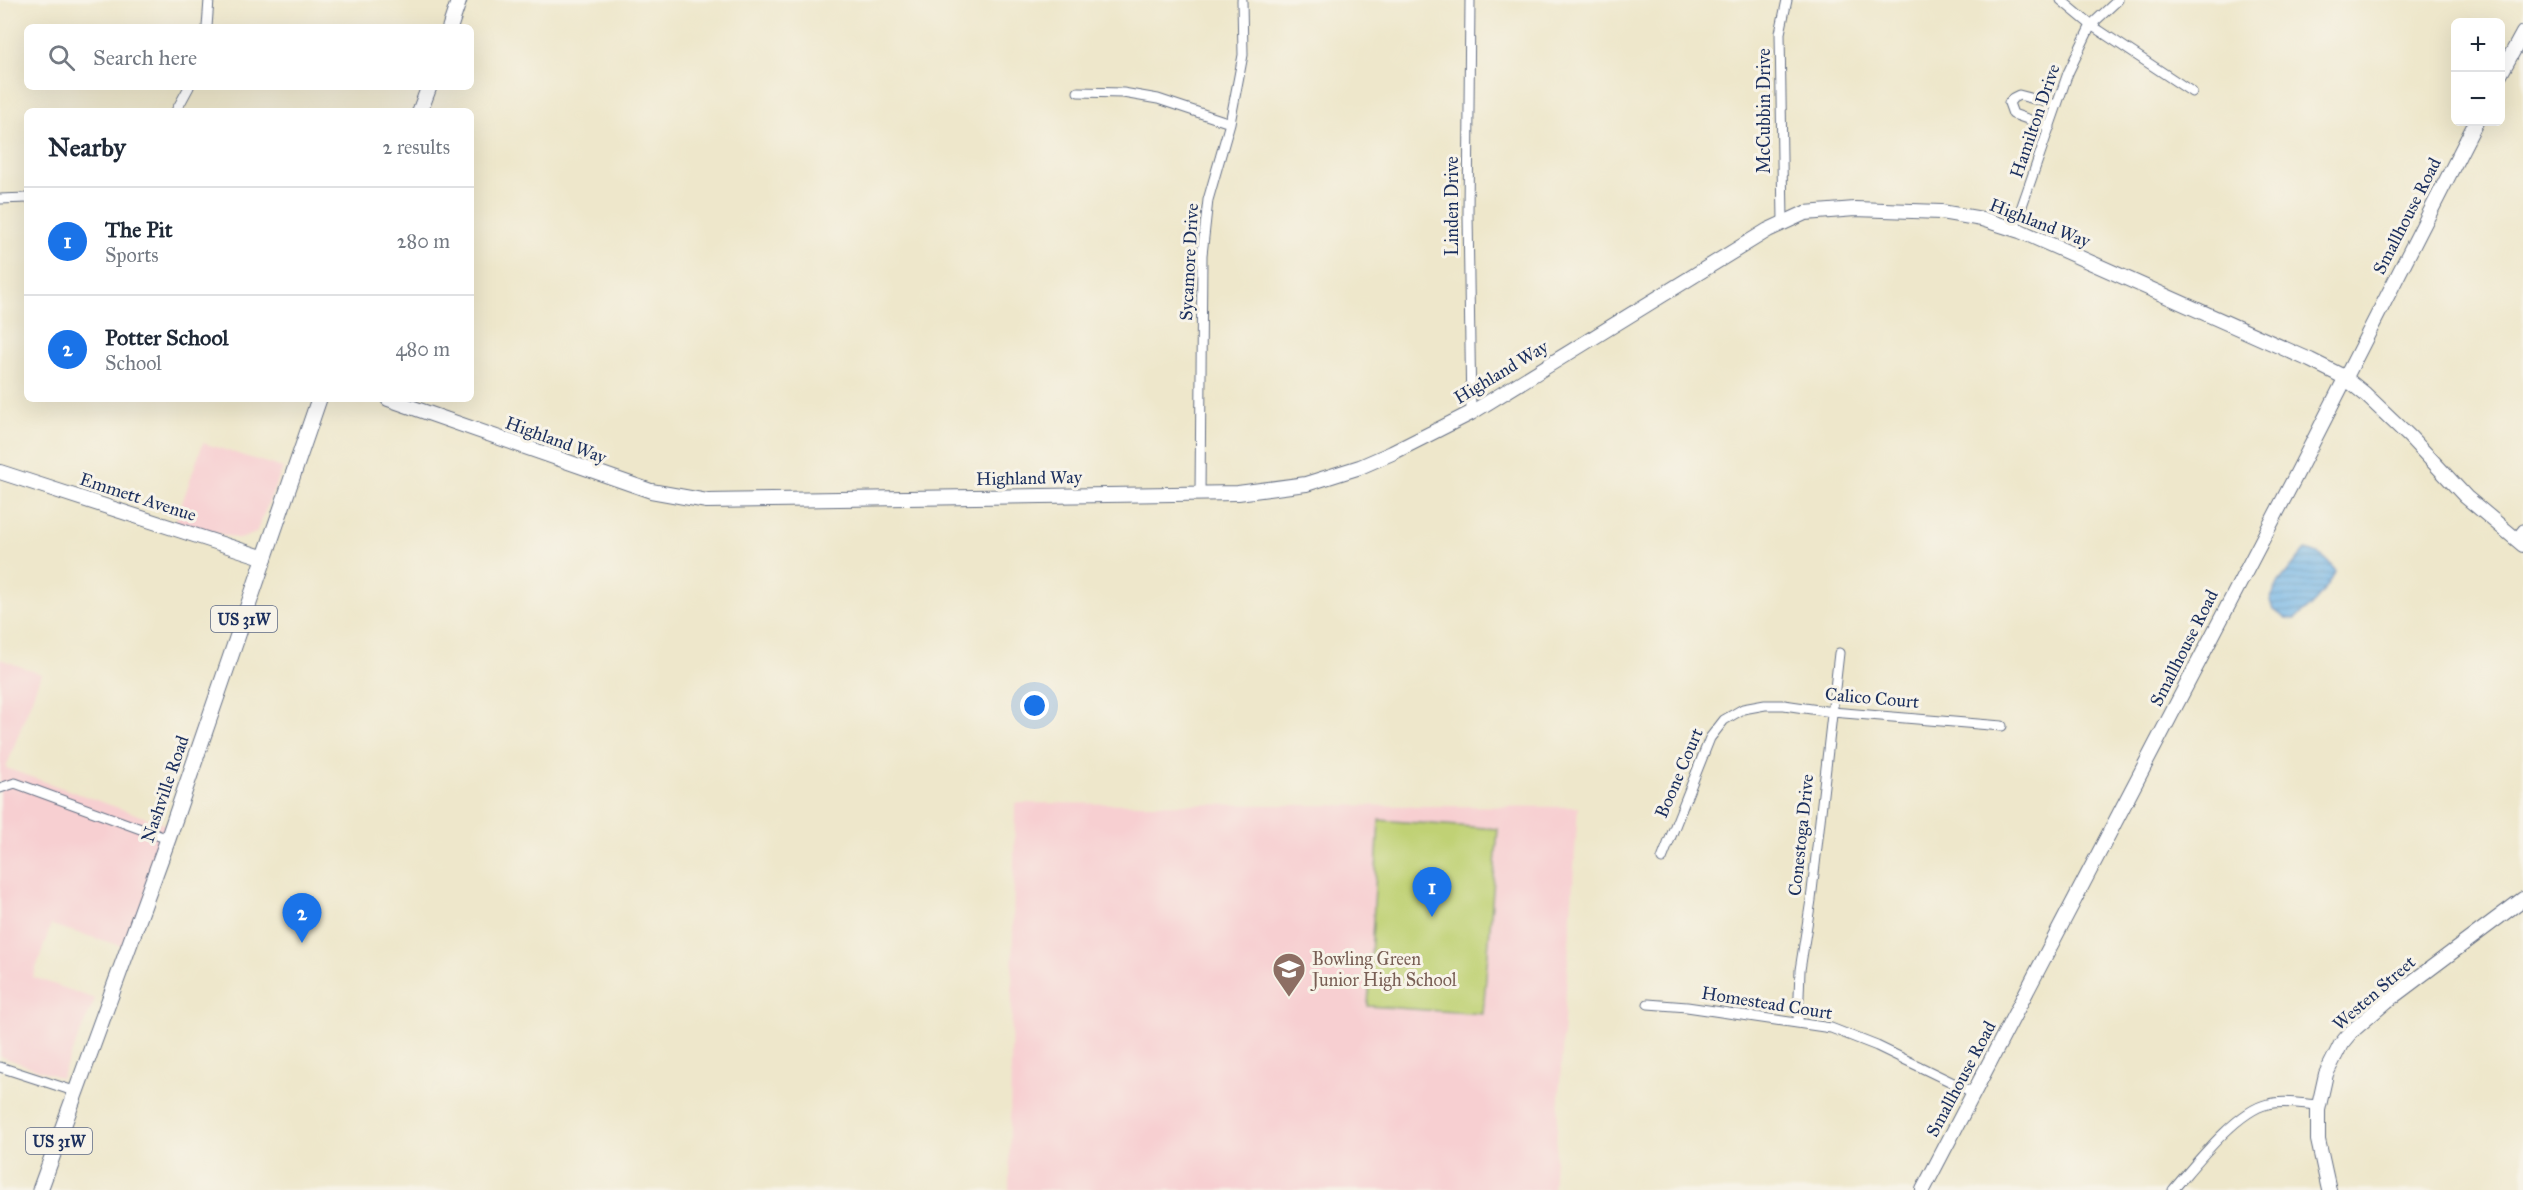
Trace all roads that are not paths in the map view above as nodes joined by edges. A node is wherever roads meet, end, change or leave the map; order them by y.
1 (209, 0) edge
2 (459, 0) edge
3 (1242, 0) edge
4 (1470, 0) edge
5 (1787, 0) edge
6 (2061, 0) edge
7 (2118, 0) edge
8 (207, 24) edge
9 (451, 24) edge
10 (2091, 25) junction
11 (2523, 33) edge
12 (2502, 72) edge
13 (187, 90) edge
14 (428, 90) edge
15 (1078, 92) dead end
16 (2192, 92) dead end
17 (2057, 105) junction
18 (178, 108) edge
19 (421, 108) edge
20 (1230, 123) junction
21 (2474, 126) edge
22 (2050, 127) junction
23 (24, 198) edge
24 (0, 199) edge
25 (1783, 222) junction
26 (2014, 229) junction
27 (2344, 377) junction
28 (318, 402) edge
29 (396, 402) edge
30 (1471, 413) junction
31 (0, 472) edge
32 (1200, 494) junction
33 (2520, 538) edge
34 (265, 558) junction
35 (1839, 653) dead end
36 (1740, 711) joint
37 (1832, 712) junction
38 (2002, 726) dead end
39 (0, 788) edge
40 (168, 839) junction
41 (1662, 859) dead end
42 (2523, 899) edge
43 (1648, 1004) dead end
44 (1798, 1022) junction
45 (0, 1066) edge
46 (77, 1092) junction
47 (1974, 1093) junction
48 (2318, 1105) junction
49 (40, 1190) edge
50 (1923, 1190) edge
51 (2173, 1190) edge
52 (2329, 1190) edge

1 - 8 street
2 - 9 main road
3 - 20 street, Sycamore Drive
4 - 30 street, Linden Drive
5 - 25 street, McCubbin Drive
6 - 10 street
7 - 10 street
10 - 16 street
10 - 17 street, Hamilton Drive
11 - 12 street
13 - 18 street
14 - 19 main road
15 - 20 street
17 - 22 street, Hamilton Drive
17 - 22 street
20 - 32 street, Sycamore Drive
21 - 27 street, Smallhouse Road
22 - 26 street, Hamilton Drive
23 - 24 street
25 - 26 street, Highland Way
25 - 30 street, Highland Way
26 - 27 street, Highland Way
27 - 33 street, Highland Way
27 - 47 street, Smallhouse Road
28 - 34 main road, Nashville Road / US 31W
29 - 32 street, Highland Way
30 - 32 street, Highland Way
31 - 34 street, Emmett Avenue
34 - 40 main road, Nashville Road / US 31W
35 - 37 street, Conestoga Drive
36 - 37 street, Calico Court
36 - 41 street, Boone Court
37 - 38 street, Calico Court
37 - 44 street, Conestoga Drive
39 - 40 street
40 - 46 main road, Nashville Road / US 31W
42 - 48 street, Westen Street
43 - 44 street, Homestead Court
44 - 47 street, Homestead Court
45 - 46 street
46 - 49 main road, Nashville Road / US 31W
47 - 50 street, Smallhouse Road
48 - 51 street
48 - 52 street, Westen Street

